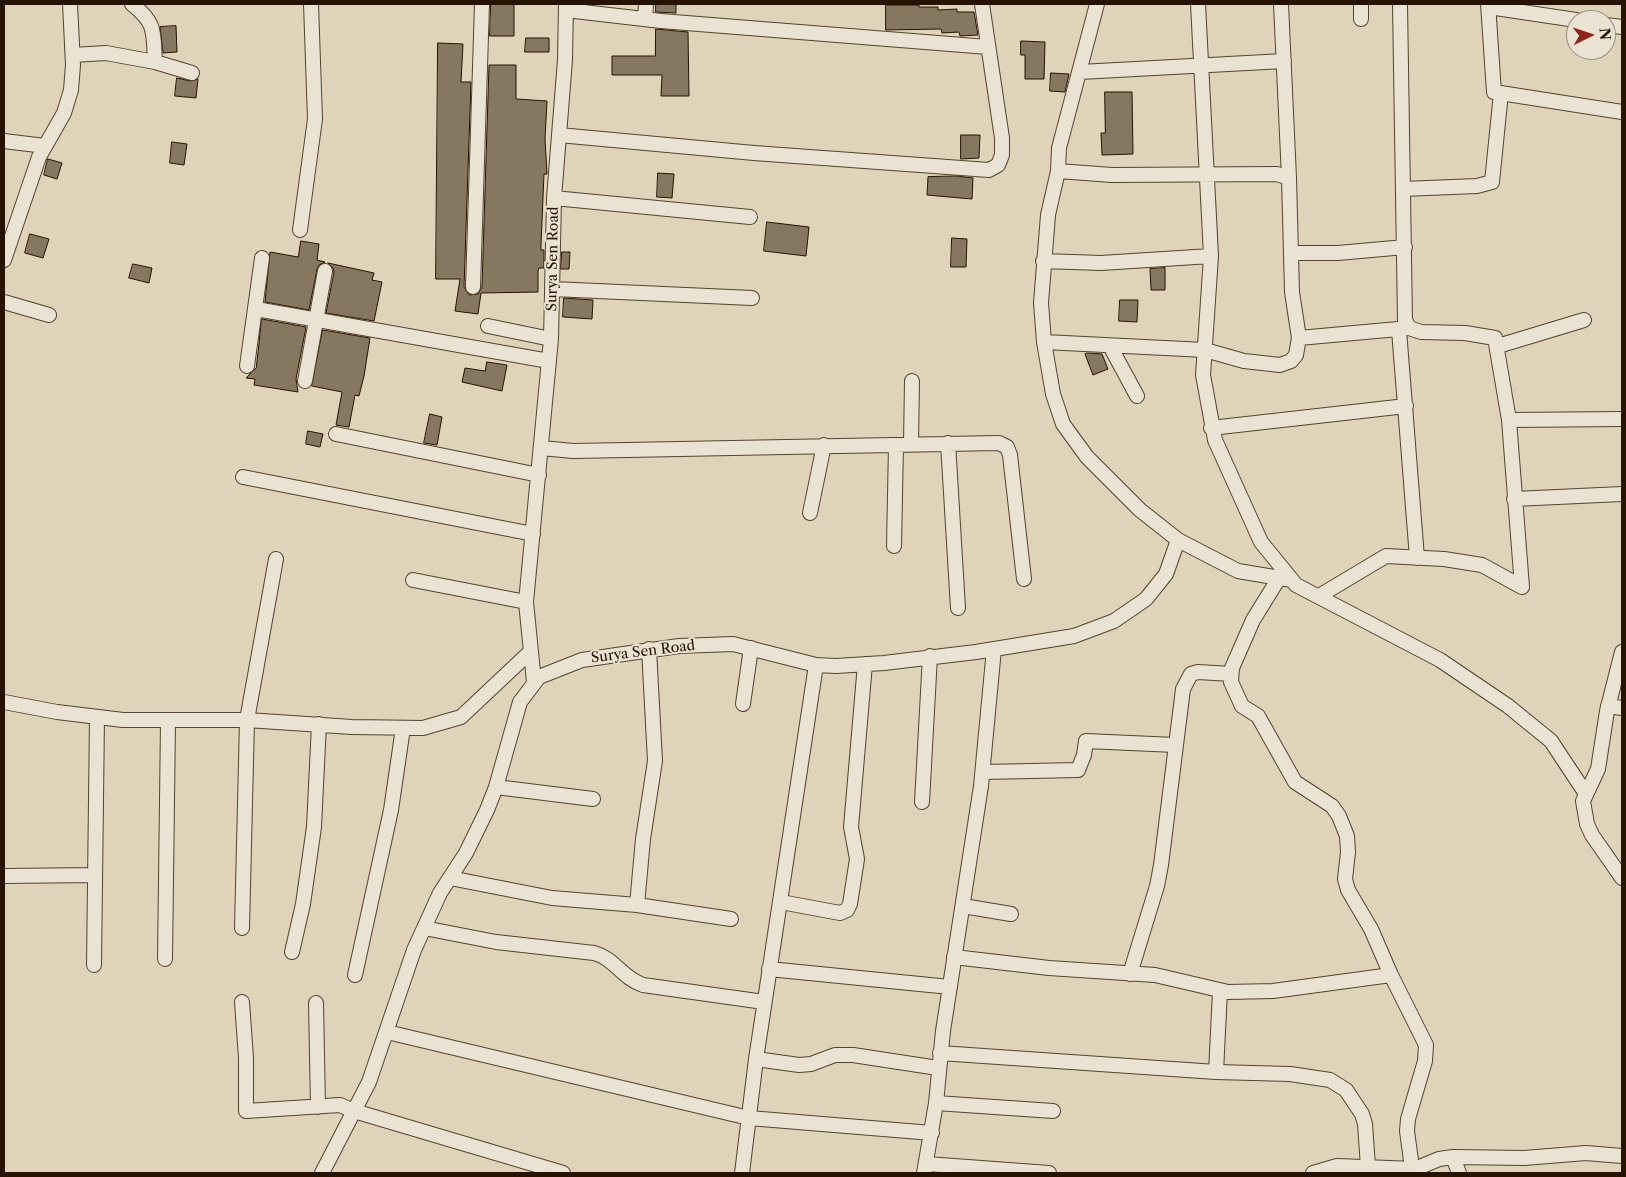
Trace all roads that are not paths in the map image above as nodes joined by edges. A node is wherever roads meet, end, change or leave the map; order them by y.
1 (70, 4) edge
2 (132, 4) edge
3 (311, 4) edge
4 (482, 4) edge
5 (646, 4) edge
6 (982, 4) edge
7 (1097, 4) edge
8 (1198, 4) edge
9 (1282, 4) edge
10 (1361, 4) edge
11 (1400, 4) edge
12 (1489, 5) edge
13 (566, 7) edge
14 (1566, 18) edge
15 (645, 19) junction
16 (1361, 19) dead end
17 (988, 47) junction
18 (73, 55) junction
19 (1284, 61) junction
20 (155, 62) junction
21 (1202, 66) junction
22 (1080, 72) junction
23 (192, 73) dead end
24 (1501, 93) junction
25 (1622, 112) edge
26 (559, 135) junction
27 (4, 141) edge
28 (45, 146) junction
29 (1058, 171) junction
30 (1207, 174) junction
31 (1289, 178) junction
32 (1403, 189) junction
33 (554, 198) junction
34 (750, 217) dead end
35 (300, 230) dead end
36 (1405, 247) junction
37 (1292, 253) junction
38 (1211, 256) junction
39 (262, 258) dead end
40 (4, 260) edge
41 (1043, 261) junction
42 (325, 271) dead end
43 (473, 287) dead end
44 (553, 289) junction
45 (752, 298) dead end
46 (4, 302) edge
47 (256, 309) junction
48 (48, 315) dead end
49 (317, 319) junction
50 (1584, 320) dead end
51 (488, 326) dead end
52 (1404, 329) junction
53 (1299, 338) junction
54 (551, 339) junction
55 (1044, 342) junction
56 (1110, 346) junction
57 (1498, 346) junction
58 (1205, 350) junction
59 (549, 361) junction
60 (247, 366) dead end
61 (305, 381) dead end
62 (912, 381) dead end
63 (1137, 396) dead end
64 (1406, 406) junction
65 (1622, 419) edge
66 (1509, 420) junction
67 (1211, 428) junction
68 (336, 434) dead end
69 (948, 443) junction
70 (911, 444) junction
71 (824, 445) junction
72 (896, 445) junction
73 (542, 448) junction
74 (539, 475) junction
75 (243, 476) dead end
76 (1622, 494) edge
77 (1514, 499) junction
78 (810, 513) dead end
79 (533, 534) junction
80 (1178, 540) junction
81 (894, 546) dead end
82 (1417, 558) junction
83 (276, 559) dead end
84 (1024, 579) dead end
85 (1286, 579) junction
86 (413, 580) dead end
87 (1319, 596) junction
88 (526, 602) junction
89 (958, 608) dead end
90 (751, 648) junction
91 (649, 649) junction
92 (994, 649) junction
93 (530, 652) junction
94 (1622, 652) edge
95 (930, 656) junction
96 (865, 664) junction
97 (816, 665) junction
98 (1231, 674) junction
99 (534, 682) junction
100 (4, 702) edge
101 (743, 704) dead end
102 (1608, 706) junction
103 (1622, 708) edge
104 (97, 718) junction
105 (247, 720) junction
106 (168, 721) junction
107 (319, 724) junction
108 (403, 728) junction
109 (1175, 744) junction
110 (983, 772) junction
111 (496, 787) junction
112 (1586, 794) junction
113 (593, 799) dead end
114 (922, 802) dead end
115 (95, 875) junction
116 (4, 876) edge
117 (450, 878) junction
118 (1622, 878) edge
119 (780, 902) junction
120 (637, 905) junction
121 (963, 906) junction
122 (1011, 914) dead end
123 (731, 919) dead end
124 (242, 928) dead end
125 (424, 928) junction
126 (292, 952) dead end
127 (954, 957) junction
128 (165, 959) dead end
129 (94, 965) dead end
130 (769, 969) junction
131 (1130, 974) junction
132 (355, 975) dead end
133 (1391, 975) junction
134 (950, 987) junction
135 (1220, 990) junction
136 (242, 1002) dead end
137 (764, 1002) junction
138 (316, 1003) dead end
139 (387, 1032) junction
140 (940, 1054) junction
141 (756, 1059) junction
142 (938, 1068) junction
143 (1216, 1072) junction
144 (936, 1103) junction
145 (318, 1107) junction
146 (1053, 1111) dead end
147 (354, 1112) junction
148 (749, 1118) junction
149 (932, 1133) junction
150 (1622, 1156) edge
151 (1453, 1157) junction
152 (1368, 1167) junction
153 (925, 1168) edge
154 (1412, 1168) junction
155 (322, 1173) edge
156 (562, 1173) edge
157 (742, 1173) edge
158 (1049, 1173) edge
159 (1313, 1173) edge
160 (1459, 1173) edge

1 - 18 street
2 - 20 street
3 - 35 street
4 - 43 street
5 - 15 street
6 - 17 street
7 - 22 street
8 - 21 street
9 - 19 street
10 - 16 street
11 - 32 street
12 - 14 street
12 - 24 street
13 - 15 street
13 - 26 street, Surya Sen Road
15 - 17 street
17 - 26 street
18 - 20 street
18 - 28 street
19 - 21 street
19 - 31 street
20 - 23 street
21 - 22 street
21 - 30 street
22 - 29 street
24 - 25 street
24 - 32 street
26 - 33 street, Surya Sen Road
27 - 28 street
28 - 40 street
29 - 30 street
29 - 41 street
30 - 31 street
30 - 38 street
31 - 37 street
32 - 36 street
33 - 34 street
33 - 44 street, Surya Sen Road
36 - 37 street
36 - 52 street
37 - 53 street
38 - 41 street
38 - 58 street
39 - 47 street
41 - 55 street
42 - 49 street
44 - 45 street
44 - 54 street, Surya Sen Road
46 - 48 street
47 - 49 street
47 - 60 street
49 - 59 street
49 - 61 street
50 - 57 street
51 - 54 street
52 - 53 street
52 - 57 street
52 - 64 street
53 - 58 street
54 - 59 street, Surya Sen Road
55 - 56 street
55 - 80 street
56 - 58 street
56 - 63 street
57 - 66 street
58 - 67 street
59 - 73 street, Surya Sen Road
62 - 70 street
64 - 67 street
64 - 82 street
65 - 66 street
66 - 77 street
67 - 85 street
68 - 74 street
69 - 70 street
69 - 84 street
69 - 89 street
70 - 72 street
71 - 72 street
71 - 73 street
71 - 78 street
72 - 81 street
73 - 74 street, Surya Sen Road
74 - 79 street, Surya Sen Road
75 - 79 street
76 - 77 street
77 - 82 street
79 - 88 street, Surya Sen Road
80 - 85 street
80 - 92 street, Surya Sen Road
82 - 87 street
83 - 105 street
85 - 87 street
85 - 98 street
86 - 88 street
87 - 112 street
88 - 93 street, Surya Sen Road
90 - 91 street, Surya Sen Road
90 - 97 street, Surya Sen Road
90 - 101 street
91 - 99 street, Surya Sen Road
91 - 120 street
92 - 95 street, Surya Sen Road
92 - 110 street
93 - 99 street, Surya Sen Road
93 - 108 street
94 - 102 street
95 - 96 street, Surya Sen Road
95 - 114 street
96 - 97 street, Surya Sen Road
96 - 119 street
97 - 119 street
98 - 109 street
98 - 133 street
99 - 111 street
100 - 104 street
102 - 103 street
102 - 112 street
104 - 106 street
104 - 115 street
105 - 106 street
105 - 107 street
105 - 124 street
106 - 128 street
107 - 108 street
107 - 126 street
108 - 132 street
109 - 110 street
109 - 131 street
110 - 121 street
111 - 113 street
111 - 117 street
112 - 118 street
115 - 116 street
115 - 129 street
117 - 120 street
117 - 125 street
119 - 130 street
120 - 123 street
121 - 122 street
121 - 127 street
125 - 137 street
125 - 139 street
127 - 131 street
127 - 134 street
130 - 134 street
130 - 137 street
131 - 135 street
133 - 135 street
133 - 154 street
134 - 140 street
135 - 143 street
136 - 145 street
137 - 141 street
138 - 145 street
139 - 147 street
139 - 148 street
140 - 142 street
140 - 143 street
141 - 142 street
141 - 148 street
142 - 144 street
143 - 152 street
144 - 146 street
144 - 149 street
145 - 147 street
147 - 155 street
147 - 156 street
148 - 149 street
148 - 157 street
149 - 153 street
150 - 151 street
151 - 154 street
151 - 160 street
152 - 154 street
152 - 159 street
153 - 158 street

